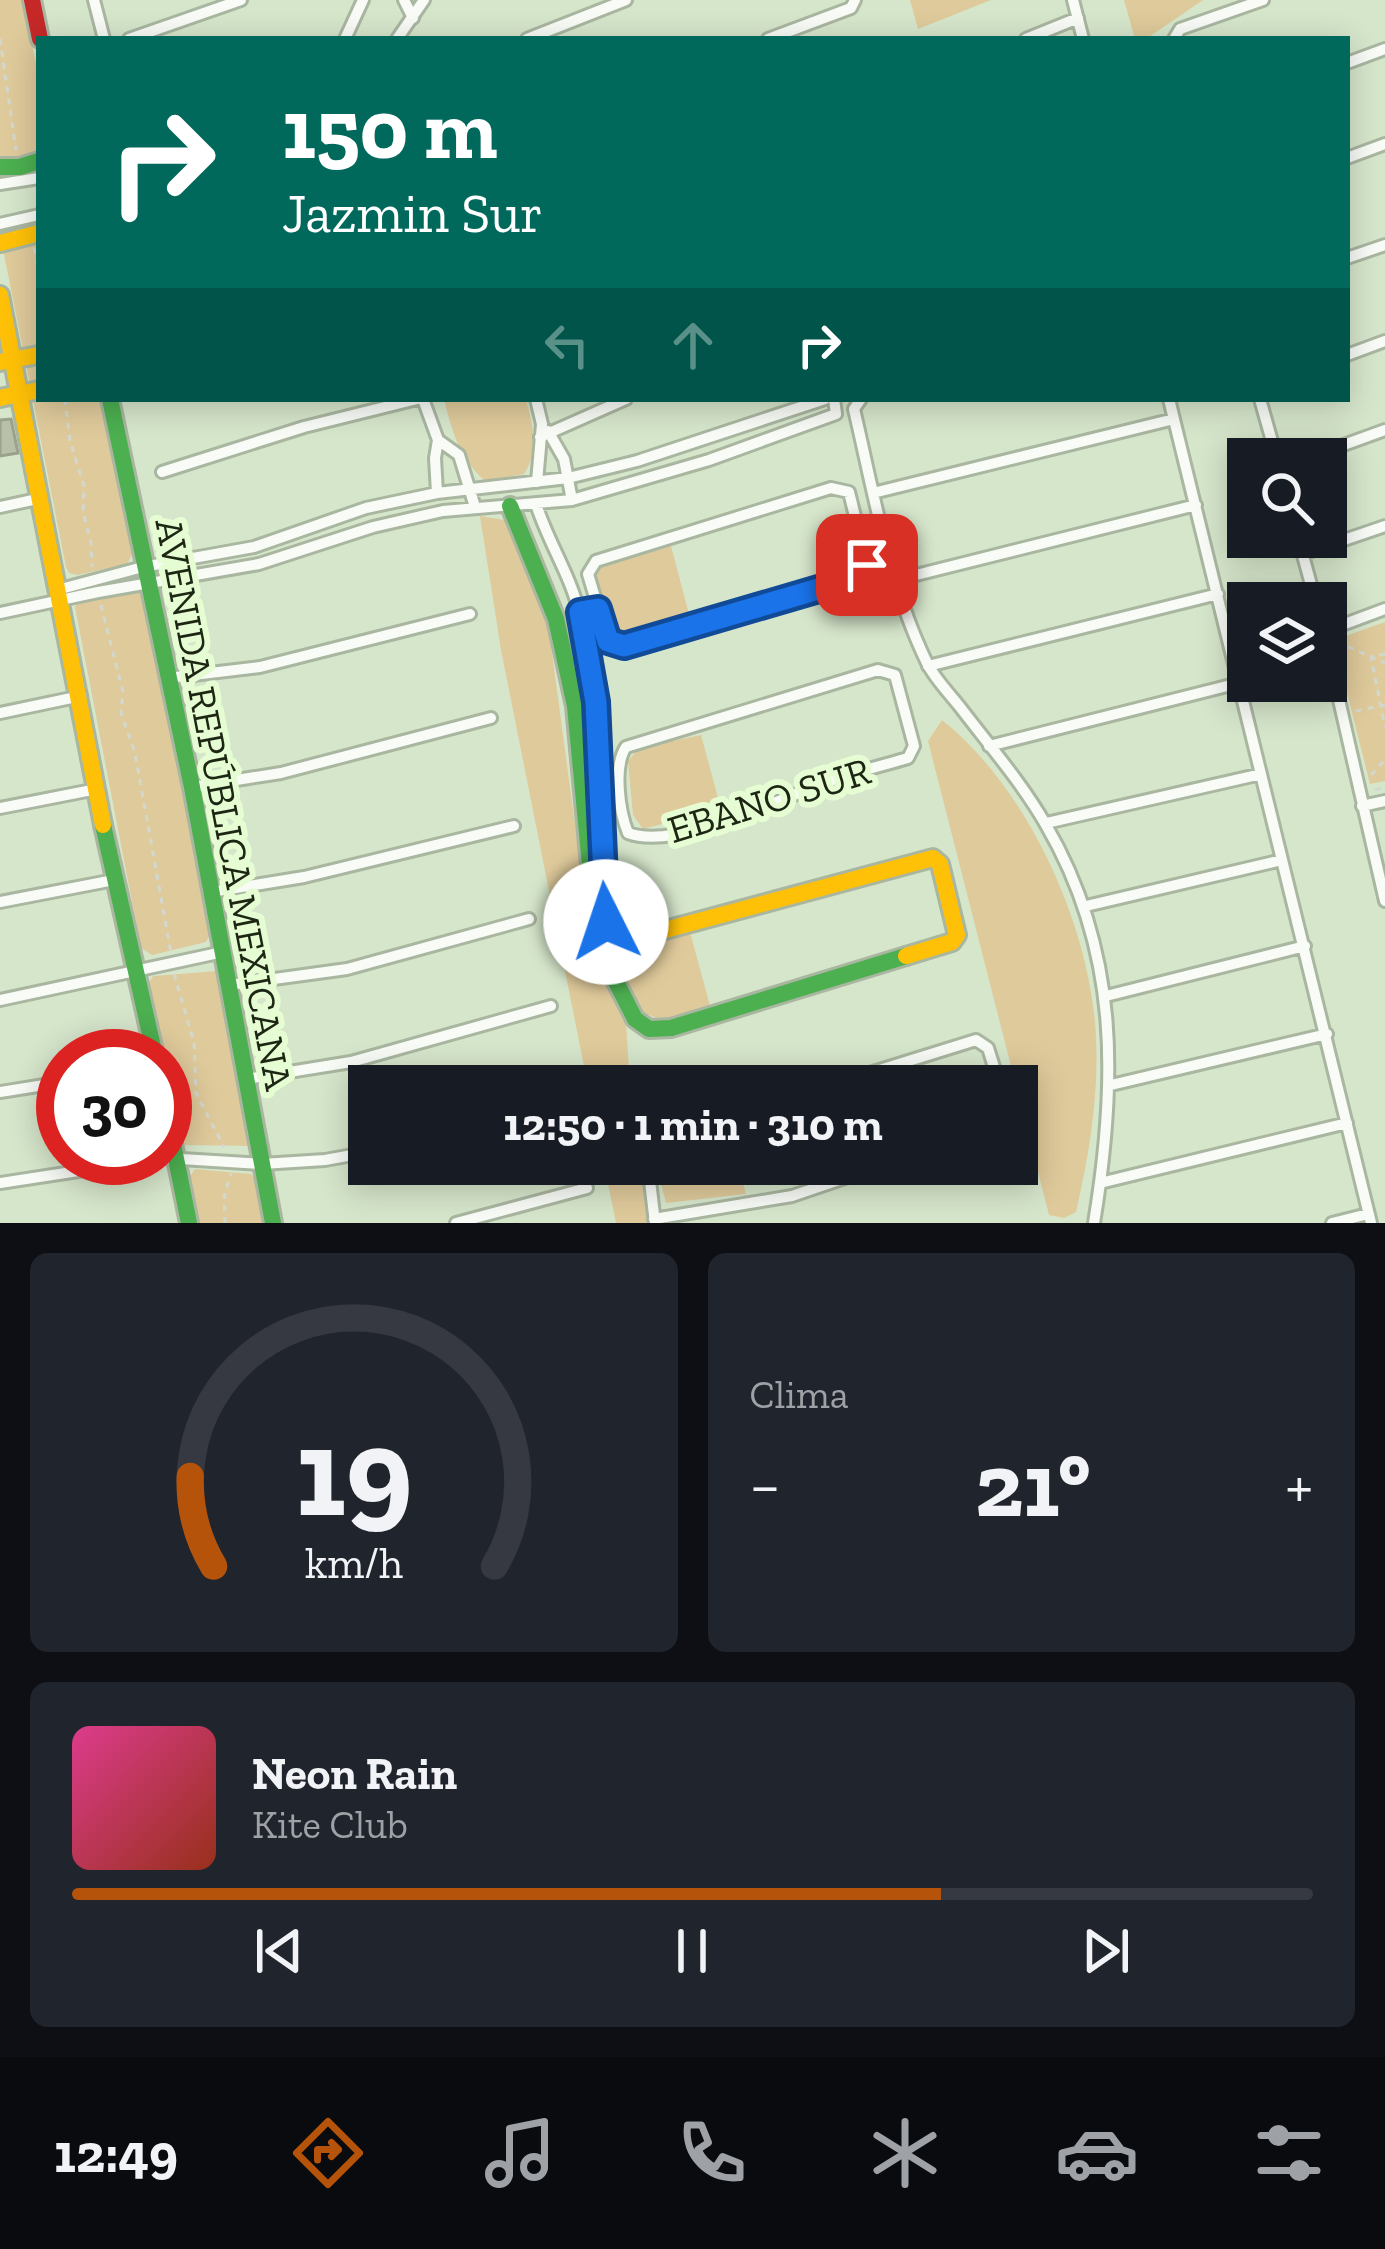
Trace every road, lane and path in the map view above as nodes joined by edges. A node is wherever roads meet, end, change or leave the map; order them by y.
1 (32, 0) edge
2 (94, 0) edge
3 (241, 0) edge
4 (363, 0) edge
5 (404, 0) edge
6 (424, 0) edge
7 (626, 0) edge
8 (1073, 0) edge
9 (1214, 0) edge
10 (1263, 0) edge
11 (852, 4) edge
12 (1217, 16) junction
13 (412, 18) junction
14 (1078, 18) junction
15 (39, 36) edge
16 (103, 36) edge
17 (139, 36) edge
18 (346, 36) edge
19 (399, 36) edge
20 (535, 36) edge
21 (775, 36) edge
22 (1033, 36) edge
23 (1082, 36) edge
24 (1176, 36) edge
25 (1385, 49) edge
26 (1350, 62) edge
27 (1385, 144) edge
28 (1350, 157) edge
29 (36, 162) edge
30 (0, 167) edge
31 (36, 178) edge
32 (0, 184) edge
33 (36, 216) edge
34 (0, 224) edge
35 (36, 234) edge
36 (0, 243) edge
37 (1385, 245) edge
38 (1350, 258) edge
39 (0, 295) edge
40 (1385, 341) edge
41 (1350, 354) edge
42 (7, 361) edge
43 (30, 392) edge
44 (0, 398) edge
45 (65, 402) edge
46 (111, 402) edge
47 (408, 402) edge
48 (421, 402) edge
49 (537, 402) edge
50 (619, 402) edge
51 (816, 402) edge
52 (834, 402) edge
53 (1170, 402) edge
54 (1261, 402) edge
55 (858, 404) edge
56 (1174, 419) junction
57 (1385, 430) edge
58 (544, 432) junction
59 (1271, 438) edge
60 (438, 440) junction
61 (1347, 444) edge
62 (162, 472) dead end
63 (568, 478) junction
64 (537, 482) junction
65 (471, 488) junction
66 (437, 493) junction
67 (873, 493) junction
68 (42, 498) junction
69 (572, 500) junction
70 (536, 504) junction
71 (510, 506) junction
72 (1196, 506) junction
73 (0, 507) edge
74 (475, 507) junction
75 (1385, 526) edge
76 (1347, 539) edge
77 (145, 575) junction
78 (94, 578) junction
79 (896, 580) junction
80 (98, 592) junction
81 (1218, 594) junction
82 (61, 595) junction
83 (598, 609) junction
84 (1385, 609) edge
85 (580, 612) junction
86 (0, 614) edge
87 (470, 614) dead end
88 (556, 619) junction
89 (1227, 621) edge
90 (1347, 628) edge
91 (1347, 647) edge
92 (1385, 654) edge
93 (1371, 657) junction
94 (1385, 663) edge
95 (928, 666) junction
96 (169, 678) junction
97 (1227, 686) edge
98 (81, 696) junction
99 (1244, 702) edge
100 (1340, 702) edge
101 (1383, 705) edge
102 (0, 712) edge
103 (1349, 713) dead end
104 (491, 718) dead end
105 (1385, 727) edge
106 (989, 746) junction
107 (1385, 760) edge
108 (1261, 774) junction
109 (1366, 781) dead end
110 (192, 787) junction
111 (97, 789) junction
112 (621, 790) junction
113 (603, 794) junction
114 (582, 797) junction
115 (1385, 801) edge
116 (1362, 806) junction
117 (0, 808) edge
118 (1046, 823) junction
119 (514, 826) dead end
120 (1282, 860) junction
121 (595, 878) junction
122 (114, 880) junction
123 (212, 892) junction
124 (1384, 894) edge
125 (0, 902) edge
126 (1086, 906) junction
127 (529, 919) dead end
128 (606, 937) junction
129 (1304, 946) junction
130 (223, 952) junction
131 (172, 962) junction
132 (137, 969) junction
133 (230, 985) junction
134 (1106, 996) junction
135 (0, 1000) edge
136 (551, 1006) dead end
137 (149, 1029) edge
138 (1327, 1034) junction
139 (896, 1065) edge
140 (994, 1065) edge
141 (246, 1078) junction
142 (1111, 1085) junction
143 (36, 1086) edge
144 (0, 1092) edge
145 (1347, 1123) junction
146 (348, 1154) edge
147 (192, 1159) edge
148 (230, 1161) junction
149 (262, 1164) junction
150 (36, 1177) edge
151 (0, 1183) edge
152 (1100, 1183) junction
153 (177, 1185) edge
154 (651, 1185) edge
155 (824, 1185) edge
156 (587, 1188) dead end
157 (674, 1219) edge
158 (1370, 1219) edge
159 (655, 1221) edge
160 (189, 1223) edge
161 (225, 1223) edge
162 (273, 1223) edge
163 (456, 1223) edge
164 (1094, 1223) edge
165 (1332, 1223) edge

1 - 15 main road
2 - 16 street
3 - 17 street
4 - 18 street
5 - 13 street
6 - 13 street
7 - 20 street
8 - 14 street
9 - 12 street
10 - 12 street
11 - 21 street
12 - 24 street
13 - 19 street
14 - 22 street
14 - 23 street
25 - 26 street
27 - 28 street
29 - 30 main road
31 - 32 street
33 - 34 street
35 - 36 main road
37 - 38 street
39 - 42 main road
40 - 41 street
42 - 43 main road
43 - 44 main road
43 - 68 main road
45 - 78 path
46 - 77 main road, AVENIDA REPÚBLICA MEXICANA
47 - 62 street
48 - 60 street
49 - 58 street
50 - 58 street
51 - 63 street
52 - 69 street
53 - 56 street
54 - 59 street
55 - 67 street
56 - 67 street
56 - 72 street
57 - 61 street
58 - 63 street
58 - 64 street
60 - 65 street
60 - 66 street
63 - 64 street
63 - 69 street
64 - 65 street
65 - 66 street
65 - 74 street
66 - 77 street
67 - 79 street
68 - 73 street
68 - 82 main road
69 - 70 street
70 - 71 street
70 - 85 street
71 - 74 street
71 - 88 main road
72 - 79 street
72 - 81 street
74 - 77 street
75 - 76 street
77 - 78 street
77 - 80 street
77 - 96 main road, AVENIDA REPÚBLICA MEXICANA
78 - 82 street
79 - 95 street
80 - 82 street
80 - 131 path
81 - 89 street
81 - 95 street
82 - 86 street
82 - 98 main road
83 - 83 street
83 - 85 street
84 - 90 street
85 - 88 street
85 - 113 street
87 - 96 street
88 - 114 main road
91 - 93 path
92 - 93 path
93 - 94 path
93 - 101 path
95 - 106 street
96 - 110 main road, AVENIDA REPÚBLICA MEXICANA
97 - 106 street
98 - 102 street
98 - 111 main road
99 - 108 street
100 - 116 street
101 - 103 path
101 - 105 path
104 - 110 street
106 - 118 street
107 - 109 path
108 - 118 street
108 - 120 street
110 - 123 main road, AVENIDA REPÚBLICA MEXICANA
111 - 117 street
111 - 122 main road
112 - 112 street, EBANO SUR
112 - 113 street
113 - 114 street
113 - 121 street
114 - 121 main road
115 - 116 street
116 - 124 street
118 - 126 street
119 - 123 street
120 - 126 street
120 - 129 street
121 - 128 main road
122 - 125 street
122 - 132 main road
123 - 130 main road, AVENIDA REPÚBLICA MEXICANA
126 - 134 street
127 - 133 street
128 - 128 main road
129 - 134 street
129 - 138 street
130 - 131 street
130 - 133 main road, AVENIDA REPÚBLICA MEXICANA
131 - 132 street
131 - 148 path
132 - 135 street
132 - 137 main road
133 - 141 main road, AVENIDA REPÚBLICA MEXICANA
134 - 142 street
136 - 141 street
138 - 142 street
138 - 145 street
139 - 140 street
141 - 149 main road, AVENIDA REPÚBLICA MEXICANA
142 - 152 street
143 - 144 street
145 - 152 street
145 - 158 street
146 - 149 street
147 - 148 street
148 - 149 street
148 - 161 path
149 - 162 main road, AVENIDA REPÚBLICA MEXICANA
150 - 151 street
152 - 164 street
153 - 160 main road
154 - 159 street
155 - 157 street
156 - 163 street
157 - 159 street
158 - 165 street

